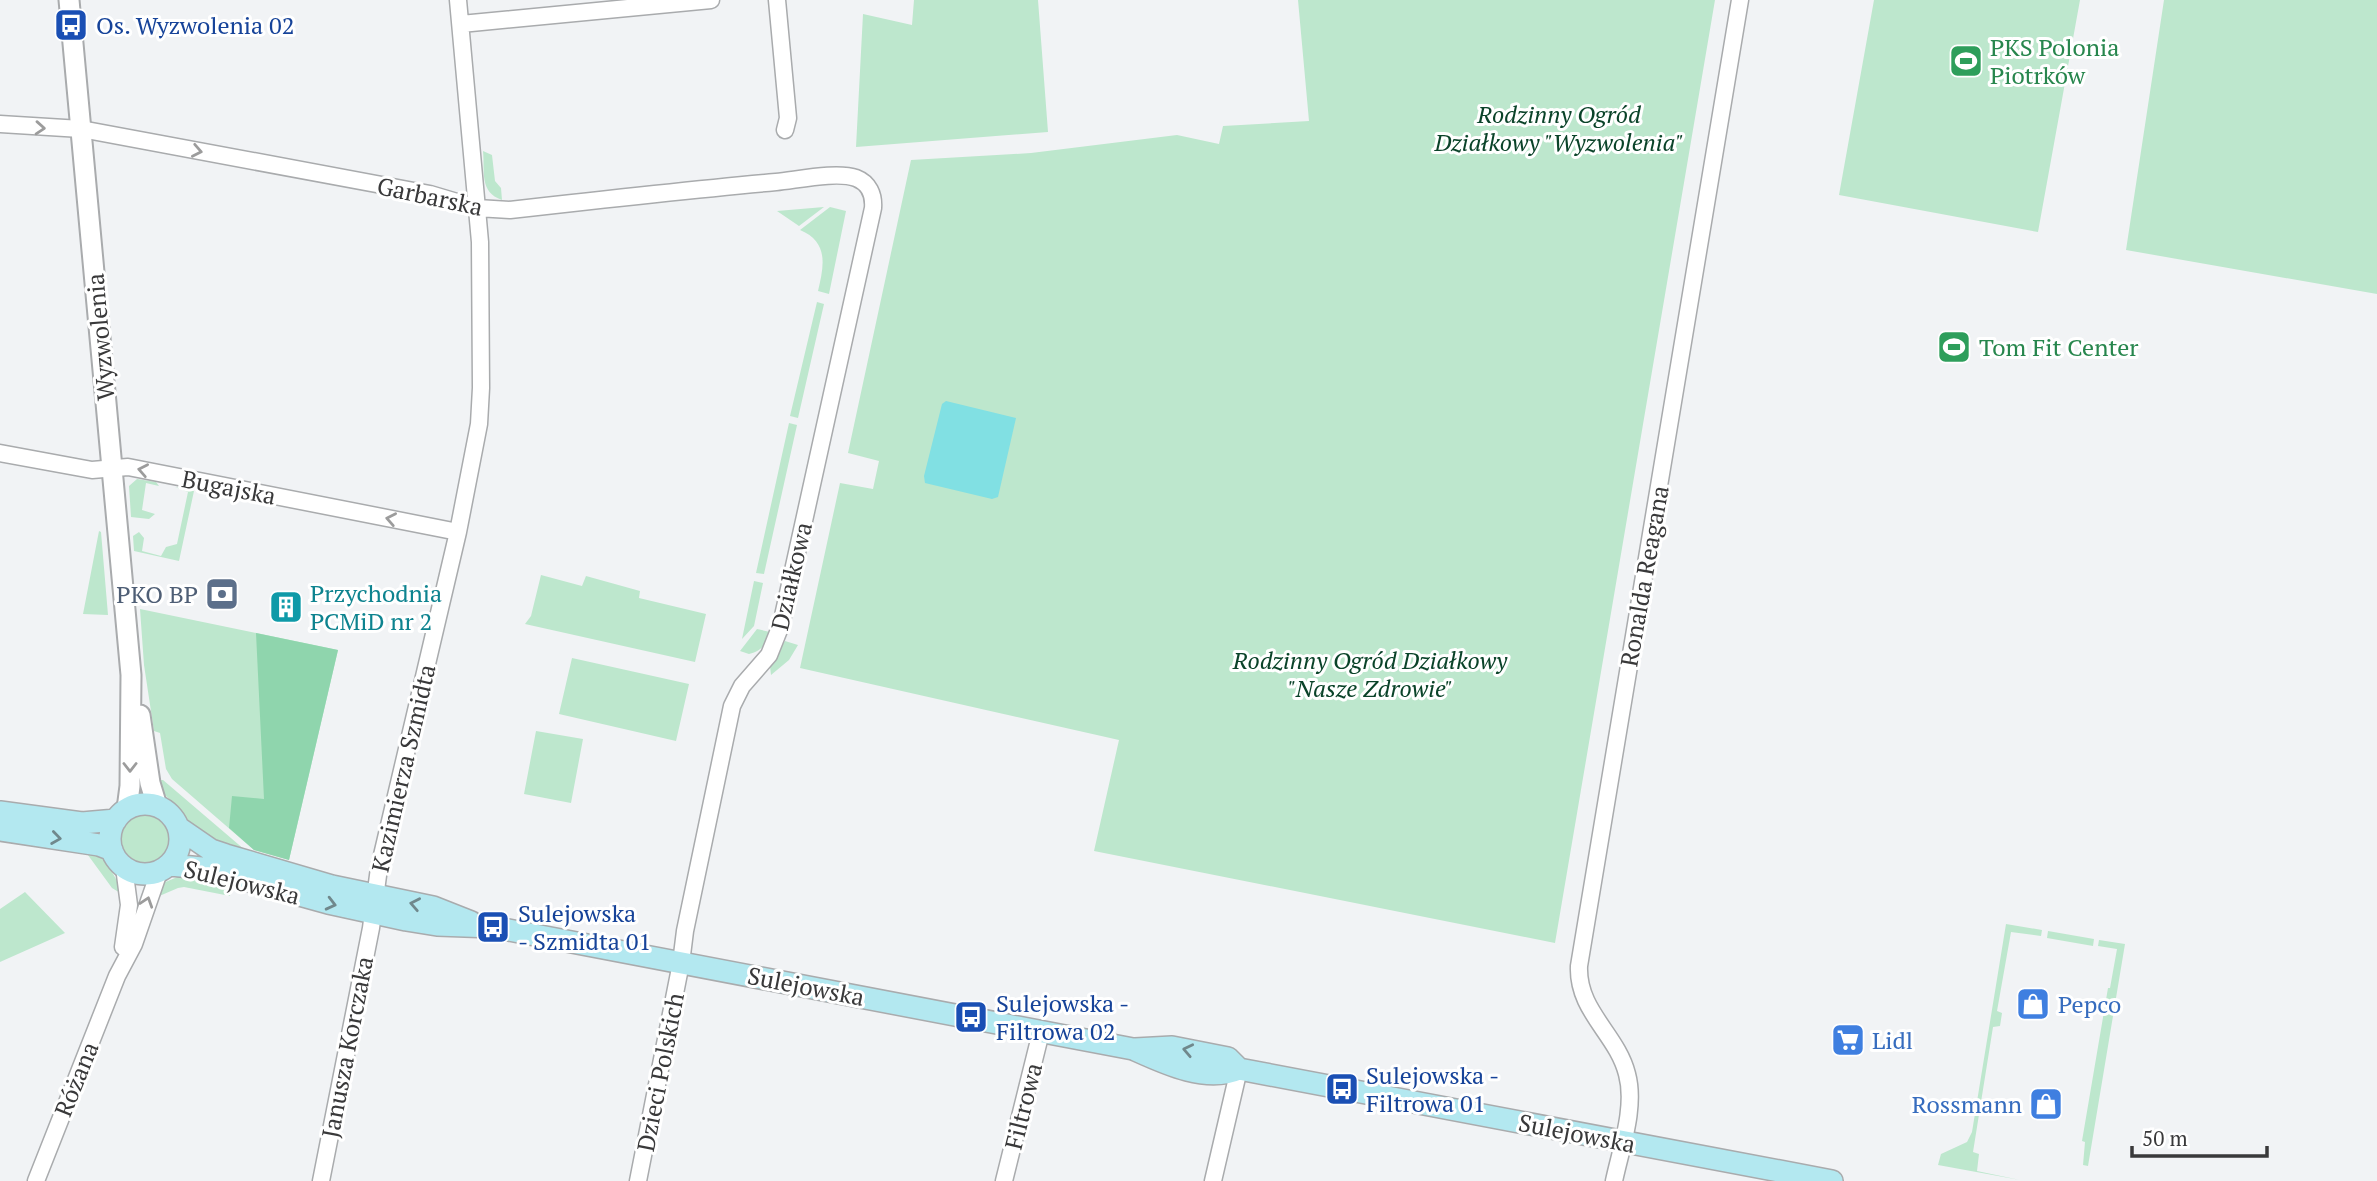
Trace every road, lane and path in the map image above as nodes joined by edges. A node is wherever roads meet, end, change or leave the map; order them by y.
1 (69, 0) edge
2 (458, 0) edge
3 (711, 0) edge
4 (777, 0) edge
5 (1740, 0) edge
6 (461, 24) junction
7 (0, 124) edge
8 (80, 130) junction
9 (785, 130) dead end
10 (862, 181) joint
11 (477, 208) junction
12 (0, 453) edge
13 (112, 470) junction
14 (458, 532) junction
15 (131, 675) junction
16 (158, 806) junction
17 (0, 813) edge
18 (122, 814) junction
19 (179, 828) junction
20 (0, 830) edge
21 (118, 859) junction
22 (164, 868) junction
23 (373, 905) junction
24 (681, 962) junction
25 (117, 976) junction
26 (1041, 1032) junction
27 (1238, 1069) junction
28 (1622, 1141) junction
29 (36, 1181) edge
30 (321, 1181) edge
31 (638, 1181) edge
32 (1004, 1181) edge
33 (1213, 1181) edge
34 (1614, 1181) edge
35 (1832, 1181) edge

1 - 8 street, Wyzwolenia
2 - 6 street, Kazimierza Szmidta
3 - 6 street
4 - 9 street
5 - 28 street, Ronalda Reagana
6 - 11 street, Kazimierza Szmidta
7 -> 8 street, Garbarska
8 -> 11 street, Garbarska
8 - 13 street, Wyzwolenia
10 - 11 street, Garbarska
10 - 24 street, Działkowa
11 - 14 street, Kazimierza Szmidta
12 - 13 street, Bugajska
14 -> 13 street, Bugajska
13 - 15 street, Wyzwolenia
14 - 23 street, Kazimierza Szmidta
15 - 16 street, Wyzwolenia
15 -> 18 street, Wyzwolenia
16 - 18 main road
16 - 19 main road
17 - 18 main road
18 - 21 main road
19 - 22 main road
19 - 23 main road, Sulejowska
20 -> 21 main road
21 - 22 main road
21 - 25 street, Różana
22 -> 23 main road, Sulejowska
25 -> 22 street, Różana
23 - 24 main road, Sulejowska
23 - 30 street, Janusza Korczaka
24 - 26 main road, Sulejowska
24 - 31 street, Dzieci Polskich
25 - 29 street, Różana
26 - 27 main road, Sulejowska
26 - 32 street, Filtrowa
27 - 28 main road, Sulejowska
27 - 33 street
28 - 34 street, Ronalda Reagana
28 - 35 main road, Sulejowska

